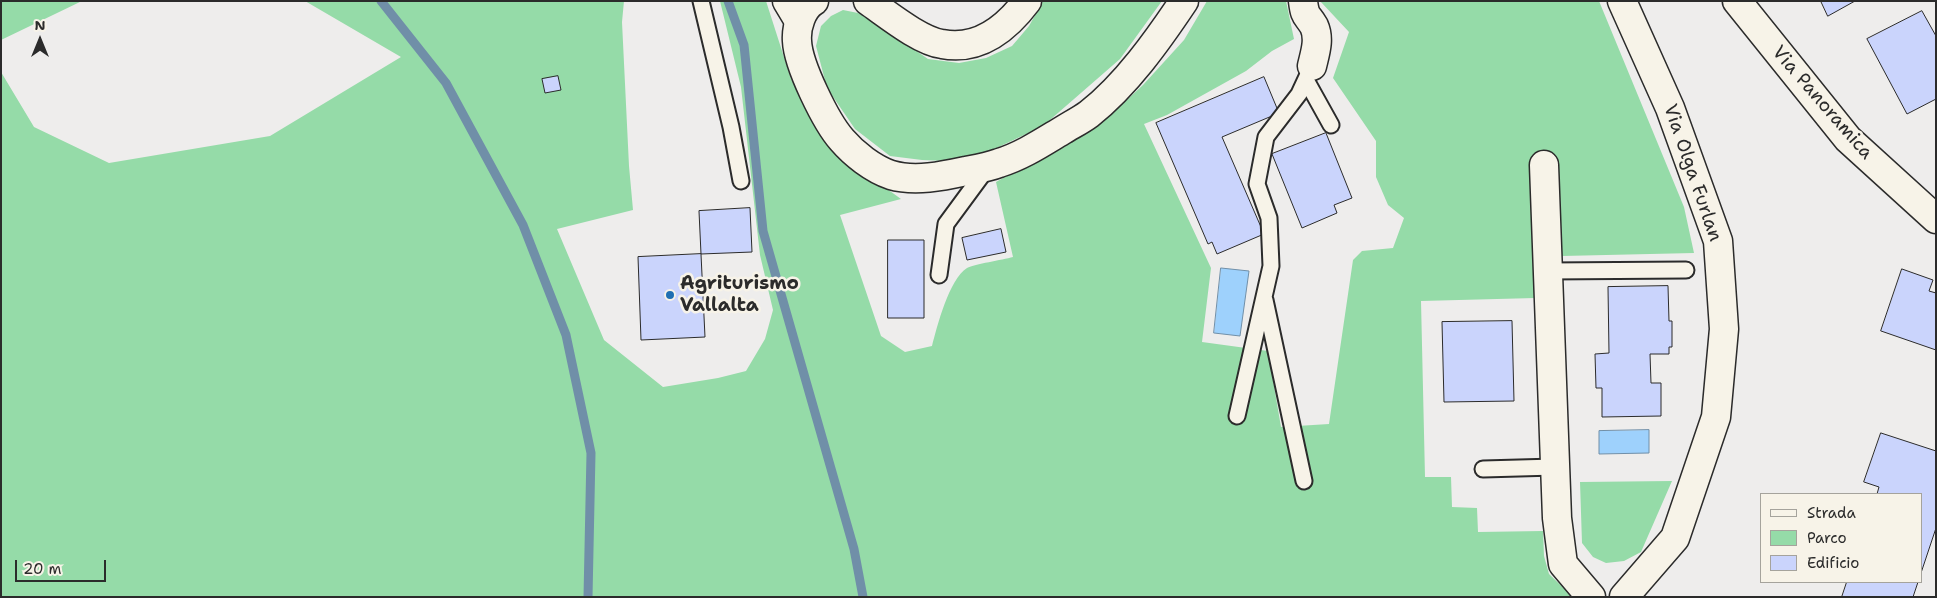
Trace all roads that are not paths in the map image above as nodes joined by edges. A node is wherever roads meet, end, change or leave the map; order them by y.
1 (700, 1) edge
2 (868, 1) edge
3 (1027, 1) edge
4 (1184, 1) edge
5 (1304, 1) edge
6 (1622, 1) edge
7 (1737, 1) edge
8 (800, 8) edge
9 (1309, 73) junction
10 (1331, 125) dead end
11 (1544, 165) dead end
12 (989, 166) junction
13 (742, 181) dead end
14 (1936, 219) edge
15 (1686, 270) dead end
16 (1548, 272) junction
17 (939, 276) dead end
18 (1265, 296) junction
19 (1237, 416) dead end
20 (1555, 467) junction
21 (1483, 469) dead end
22 (1304, 481) dead end
23 (1591, 597) edge
24 (1624, 597) edge

1 - 13 lane
2 - 3 street
4 - 12 street
5 - 9 street
6 - 24 street, Via Olga Furlan
7 - 14 street, Via Panoramica
8 - 12 street
9 - 10 lane
9 - 18 lane
11 - 16 street
12 - 17 lane
15 - 16 lane
16 - 20 street
18 - 19 lane
18 - 22 lane
20 - 21 lane
20 - 23 street

